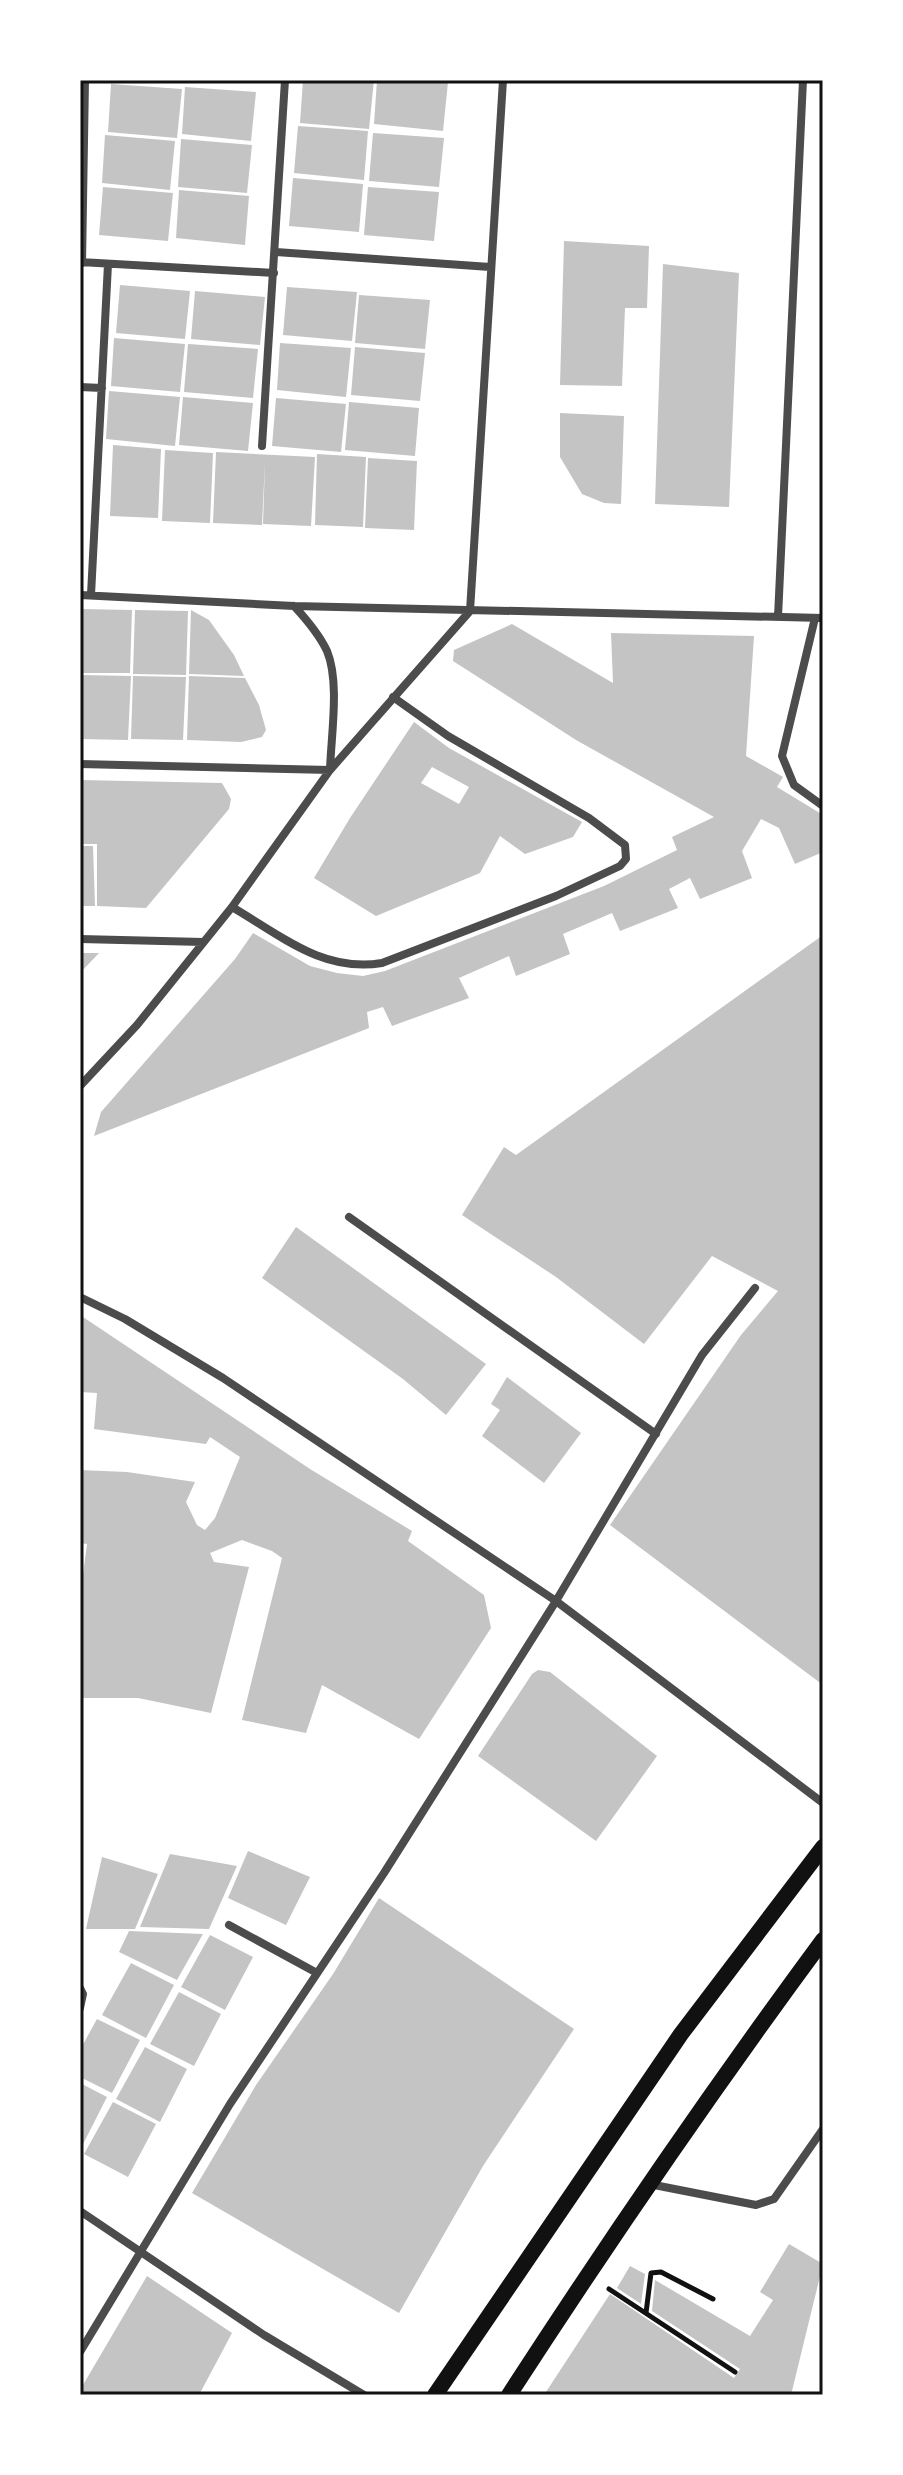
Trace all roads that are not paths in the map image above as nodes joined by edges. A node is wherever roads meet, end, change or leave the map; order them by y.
1 (85, 80) edge
2 (285, 80) edge
3 (503, 80) edge
4 (803, 80) edge
5 (276, 252) junction
6 (81, 262) edge
7 (108, 264) junction
8 (490, 267) junction
9 (274, 273) junction
10 (80, 387) edge
11 (102, 388) junction
12 (262, 446) dead end
13 (80, 595) edge
14 (91, 595) junction
15 (294, 606) junction
16 (470, 611) junction
17 (778, 617) junction
18 (819, 618) edge
19 (393, 697) junction
20 (80, 764) edge
21 (330, 770) junction
22 (823, 806) edge
23 (232, 907) junction
24 (80, 939) edge
25 (203, 942) junction
26 (80, 1086) edge
27 (349, 1217) dead end
28 (755, 1288) dead end
29 (80, 1297) edge
30 (656, 1434) junction
31 (556, 1601) junction
32 (823, 1803) edge
33 (823, 1847) edge
34 (229, 1925) dead end
35 (823, 1940) edge
36 (317, 1973) junction
37 (80, 1988) edge
38 (80, 2008) edge
39 (823, 2129) edge
40 (648, 2184) junction
41 (80, 2211) edge
42 (141, 2254) junction
43 (80, 2352) edge
44 (364, 2395) edge
45 (435, 2395) edge
46 (509, 2395) edge

1 - 6 street
2 - 5 street
3 - 8 street
4 - 17 street
5 - 8 street
5 - 9 street
6 - 7 street
7 - 9 street
7 - 11 street
8 - 16 street
9 - 12 street
10 - 11 street
11 - 14 street
13 - 14 street
14 - 15 street
15 - 16 street
15 - 21 street
16 - 17 street
16 - 19 street
17 - 18 street
18 - 22 street
19 - 21 street
19 - 23 street
20 - 21 street
21 - 23 street
23 - 25 street
24 - 25 street
25 - 26 street
27 - 30 street
28 - 30 street
29 - 31 street
30 - 31 street
31 - 32 street
31 - 36 street
33 - 45 main road
34 - 36 street
35 - 40 main road
36 - 42 street
37 - 38 street
39 - 40 street
40 - 46 main road
41 - 42 street
42 - 43 street
42 - 44 street

